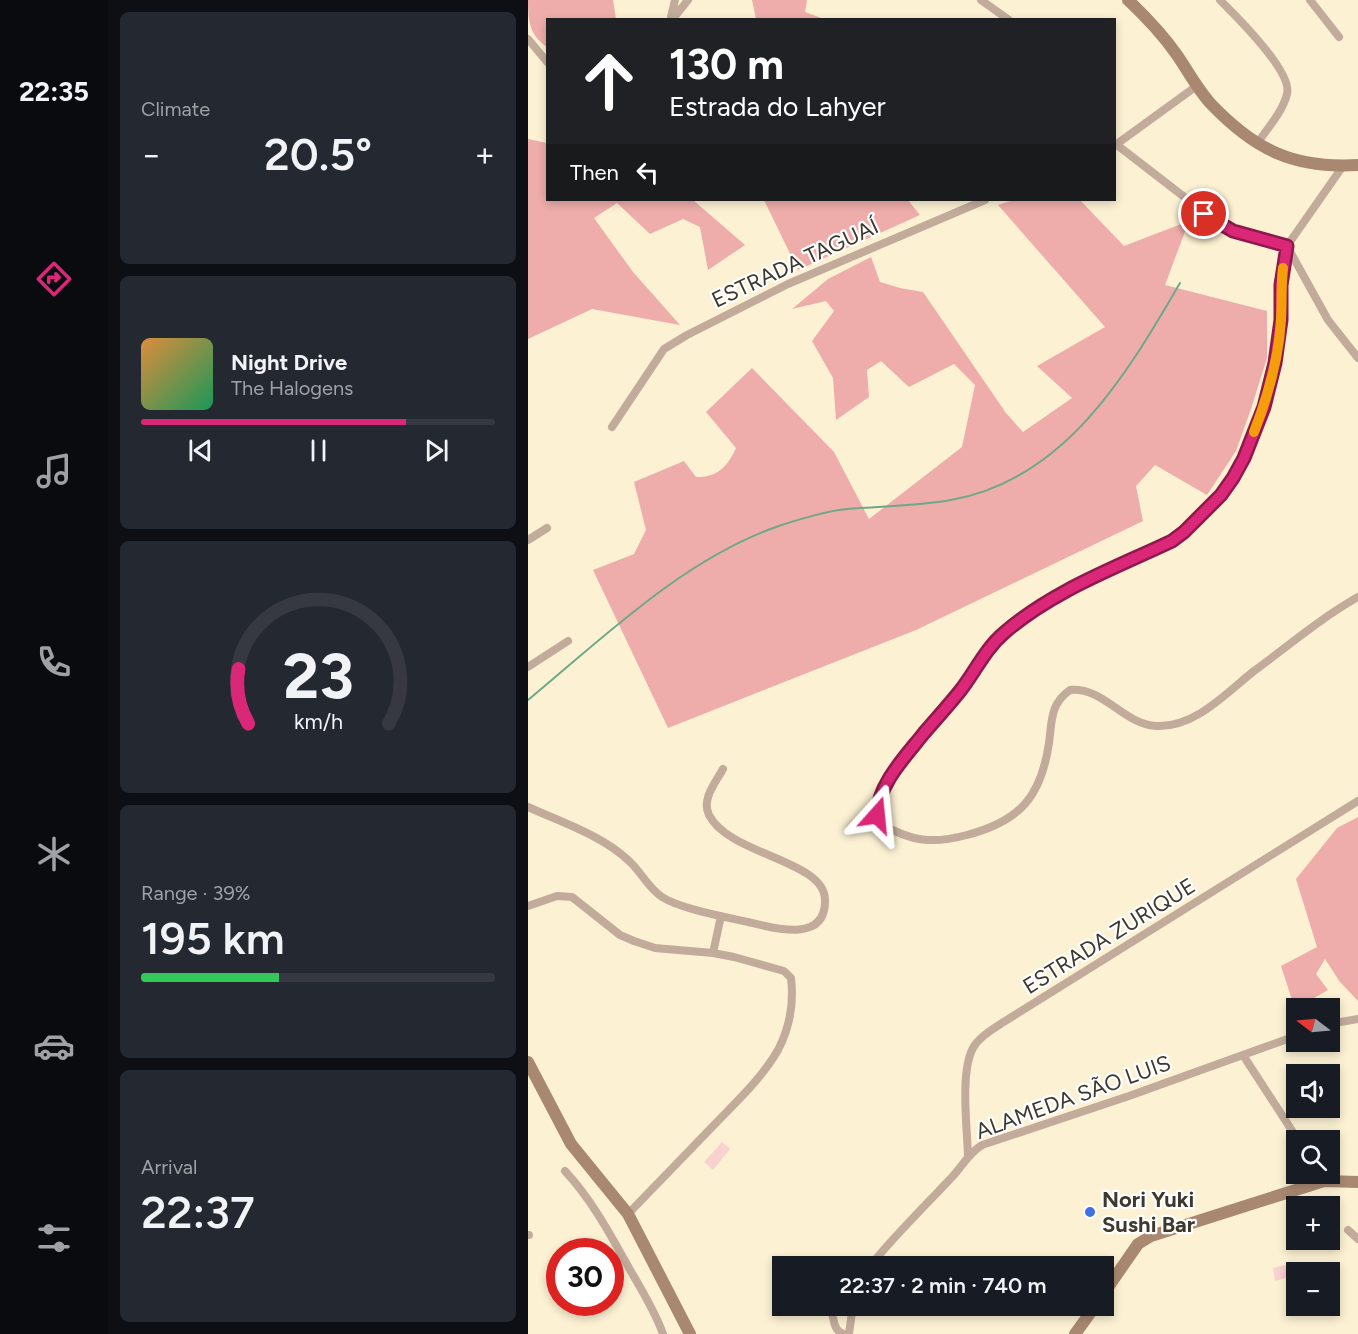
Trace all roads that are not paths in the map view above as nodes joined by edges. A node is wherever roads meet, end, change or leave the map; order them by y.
1 (675, 0) edge
2 (688, 0) edge
3 (981, 0) edge
4 (1128, 0) edge
5 (1220, 0) edge
6 (1310, 0) edge
7 (671, 18) edge
8 (673, 18) edge
9 (1006, 18) edge
10 (1339, 37) dead end
11 (528, 39) edge
12 (546, 61) edge
13 (1198, 85) junction
14 (1258, 142) junction
15 (1116, 146) edge
16 (1358, 165) edge
17 (1343, 166) junction
18 (983, 201) edge
19 (1287, 246) junction
20 (1358, 358) edge
21 (612, 427) dead end
22 (547, 528) dead end
23 (528, 540) edge
24 (1358, 597) edge
25 (568, 641) dead end
26 (528, 667) edge
27 (723, 770) dead end
28 (1358, 801) edge
29 (528, 807) edge
30 (528, 906) edge
31 (721, 916) junction
32 (713, 953) junction
33 (1358, 1019) edge
34 (1340, 1022) edge
35 (1286, 1040) edge
36 (1243, 1055) junction
37 (528, 1062) edge
38 (1292, 1130) edge
39 (968, 1155) junction
40 (565, 1171) dead end
41 (1340, 1180) edge
42 (1358, 1182) edge
43 (1301, 1184) edge
44 (628, 1214) junction
45 (1348, 1230) dead end
46 (1358, 1239) edge
47 (879, 1256) edge
48 (1114, 1279) edge
49 (833, 1316) edge
50 (851, 1316) edge
51 (1088, 1316) edge
52 (663, 1334) edge
53 (690, 1334) edge
54 (844, 1334) edge
55 (849, 1334) edge
56 (1076, 1334) edge

1 - 7 street
2 - 8 street
3 - 9 street
4 - 13 main road
5 - 14 street
6 - 10 street
11 - 12 street
13 - 14 main road
13 - 15 street
14 - 17 main road
15 - 19 street
16 - 17 main road
17 - 19 street
18 - 21 street, ESTRADA TAGUAÍ
19 - 20 street
19 - 24 street
22 - 23 street
25 - 26 street
27 - 31 street
28 - 39 street, ESTRADA ZURIQUE
29 - 31 street
30 - 32 street
31 - 32 street
32 - 44 street
33 - 34 street
35 - 36 street, ALAMEDA SÃO LUIS
36 - 38 street
36 - 39 street, ALAMEDA SÃO LUIS
37 - 44 main road
39 - 47 street, ALAMEDA SÃO LUIS
40 - 52 street
41 - 42 main road
43 - 48 main road
44 - 53 main road
45 - 46 street
49 - 54 street
50 - 55 street
51 - 56 main road

